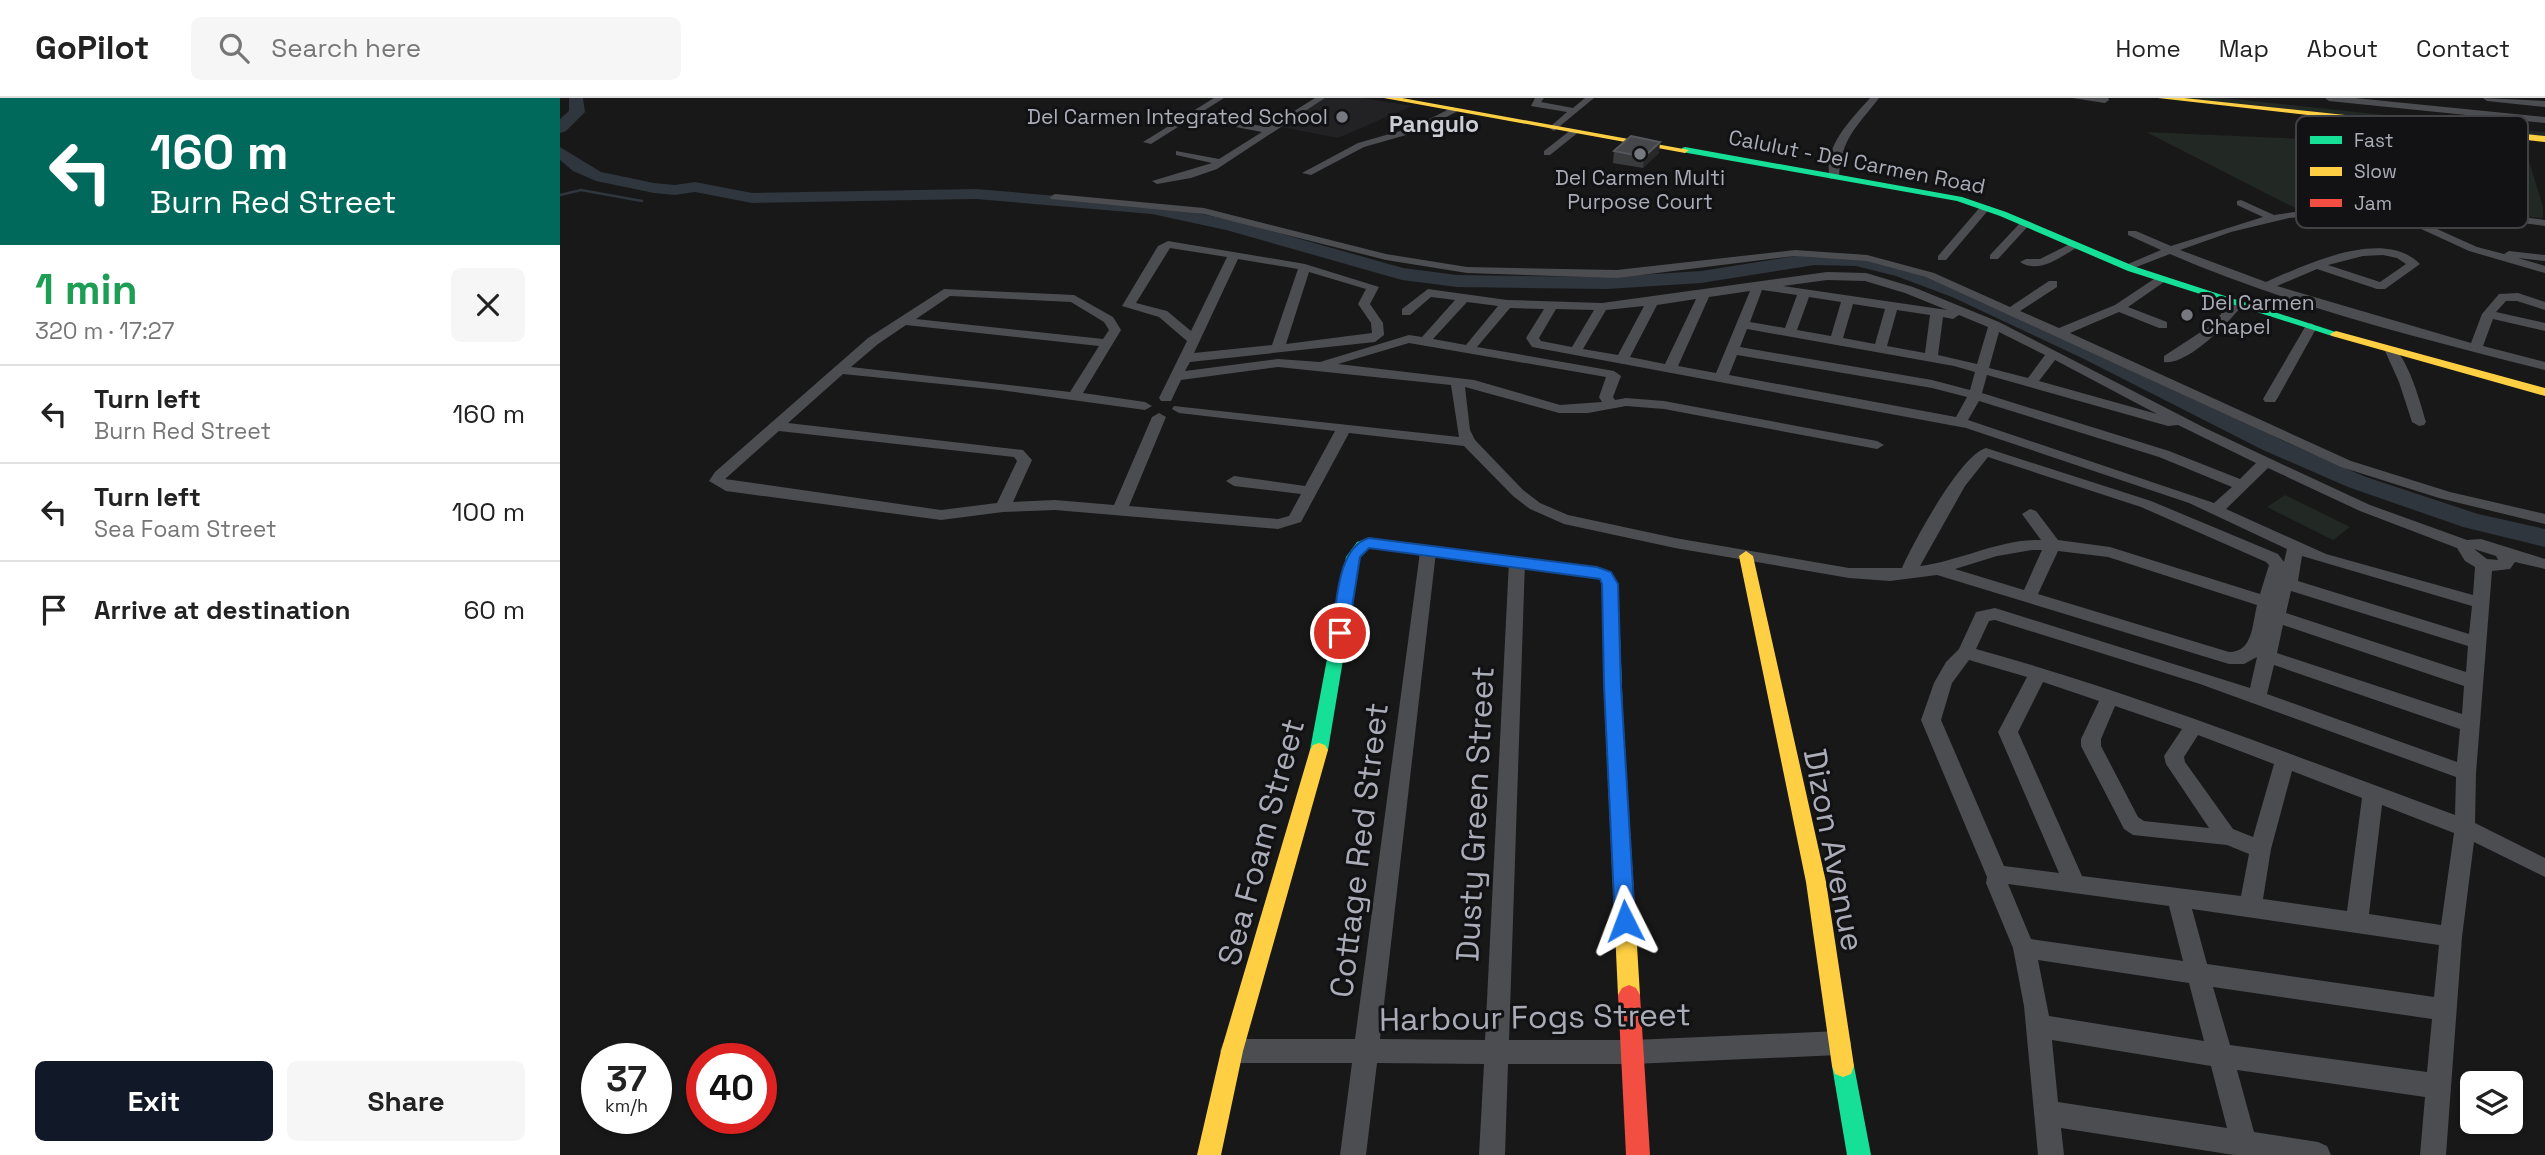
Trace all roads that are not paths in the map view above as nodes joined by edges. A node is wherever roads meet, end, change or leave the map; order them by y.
1 (1220, 98) edge
2 (1321, 98) edge
3 (1388, 98) edge
4 (1541, 98) edge
5 (1590, 98) edge
6 (1875, 98) edge
7 (2076, 98) edge
8 (2162, 98) edge
9 (2237, 98) edge
10 (2329, 98) edge
11 (2487, 98) edge
12 (2105, 100) dead end
13 (2519, 100) edge
14 (2545, 104) edge
15 (1453, 110) junction
16 (1575, 111) junction
17 (2330, 116) edge
18 (2410, 116) edge
19 (2506, 116) edge
20 (1212, 120) dead end
21 (1405, 124) dead end
22 (1554, 128) junction
23 (1417, 129) junction
24 (1268, 130) junction
25 (1575, 131) junction
26 (1157, 144) dead end
27 (1180, 153) dead end
28 (1547, 153) dead end
29 (1221, 162) junction
30 (1307, 173) dead end
31 (1833, 177) junction
32 (1157, 181) dead end
33 (1055, 197) dead end
34 (2241, 203) dead end
35 (1986, 207) junction
36 (2296, 215) edge
37 (2273, 218) junction
38 (2025, 224) junction
39 (2423, 228) edge
40 (2132, 233) dead end
41 (2072, 246) junction
42 (2171, 250) junction
43 (2491, 255) junction
44 (1233, 257) junction
45 (1994, 257) dead end
46 (1942, 258) dead end
47 (2545, 258) edge
48 (2026, 262) dead end
49 (2316, 265) junction
50 (1305, 267) junction
51 (2127, 267) junction
52 (2545, 271) edge
53 (2160, 279) junction
54 (2053, 284) dead end
55 (1758, 286) junction
56 (2266, 287) junction
57 (1804, 293) junction
58 (1704, 295) junction
59 (1463, 299) junction
60 (1848, 300) junction
61 (1652, 302) junction
62 (1507, 304) junction
63 (2237, 304) junction
64 (1602, 306) junction
65 (1892, 306) junction
66 (2545, 306) edge
67 (1551, 307) junction
68 (2119, 308) junction
69 (1406, 312) dead end
70 (2012, 312) junction
71 (1937, 313) junction
72 (2487, 314) junction
73 (1979, 318) junction
74 (903, 321) junction
75 (1742, 324) junction
76 (1995, 325) junction
77 (2163, 325) dead end
78 (2311, 327) junction
79 (2545, 327) edge
80 (1398, 331) dead end
81 (1790, 333) junction
82 (2059, 333) junction
83 (1428, 337) junction
84 (1194, 340) junction
85 (1836, 341) junction
86 (1108, 343) junction
87 (1537, 344) junction
88 (1472, 345) junction
89 (1278, 348) junction
90 (1880, 349) junction
91 (2476, 349) junction
92 (1576, 350) junction
93 (1732, 350) junction
94 (2391, 351) junction
95 (2053, 354) junction
96 (1931, 357) junction
97 (1186, 358) junction
98 (1623, 359) junction
99 (2169, 359) dead end
100 (1319, 366) junction
101 (2545, 366) edge
102 (1670, 368) junction
103 (1983, 369) junction
104 (842, 370) junction
105 (1178, 376) junction
106 (1721, 378) junction
107 (2101, 378) junction
108 (1458, 383) junction
109 (2031, 383) junction
110 (2545, 392) edge
111 (1975, 394) junction
112 (1074, 396) junction
113 (1166, 398) junction
114 (2086, 398) junction
115 (2270, 399) dead end
116 (1610, 404) junction
117 (1145, 406) junction
118 (1179, 409) junction
119 (1159, 417) junction
120 (1960, 422) junction
121 (2419, 422) dead end
122 (775, 426) junction
123 (1344, 428) junction
124 (2200, 431) junction
125 (1468, 442) junction
126 (1877, 445) dead end
127 (2266, 462) junction
128 (1234, 481) dead end
129 (2241, 485) junction
130 (1312, 491) junction
131 (1003, 508) junction
132 (1120, 509) junction
133 (2216, 510) junction
134 (2031, 514) dead end
135 (2545, 519) edge
136 (2053, 545) junction
137 (2467, 546) junction
138 (2295, 548) junction
139 (1428, 552) junction
140 (2503, 553) junction
141 (1746, 556) junction
142 (1517, 561) junction
143 (2484, 564) junction
144 (2545, 564) edge
145 (1937, 569) junction
146 (1909, 572) junction
147 (2289, 584) junction
148 (2029, 596) junction
149 (2480, 603) junction
150 (2271, 609) junction
151 (2478, 643) junction
152 (1966, 653) junction
153 (2266, 656) junction
154 (2038, 673) junction
155 (2474, 682) junction
156 (2257, 697) junction
157 (2110, 698) junction
158 (2471, 725) junction
159 (2194, 726) junction
160 (2285, 761) junction
161 (2466, 773) junction
162 (2373, 794) junction
163 (2465, 828) junction
164 (2224, 835) junction
165 (2260, 849) junction
166 (2545, 868) edge
167 (1998, 877) junction
168 (2075, 884) junction
169 (2178, 900) junction
170 (2250, 909) junction
171 (2357, 920) junction
172 (2451, 937) junction
173 (2024, 948) junction
174 (2198, 972) junction
175 (2446, 1010) junction
176 (2038, 1026) junction
177 (1839, 1042) junction
178 (1232, 1051) junction
179 (1496, 1051) junction
180 (1633, 1052) junction
181 (1366, 1053) junction
182 (2221, 1056) junction
183 (2438, 1086) junction
184 (2047, 1113) junction
185 (2245, 1149) edge
186 (1209, 1155) edge
187 (1353, 1155) edge
188 (1492, 1155) edge
189 (1638, 1155) edge
190 (1859, 1155) edge
191 (2051, 1155) edge
192 (2318, 1155) edge
193 (2433, 1155) edge

1 - 26 street
2 - 24 street
3 - 15 main road, Calulut - Del Carmen Road
4 - 16 street
5 - 16 street
6 - 31 street
7 - 12 street
8 - 17 main road
9 - 18 main road
10 - 19 street
11 - 13 street
13 - 14 street
15 - 22 main road, Calulut - Del Carmen Road
15 - 23 street
16 - 22 street
20 - 24 street
21 - 23 street
22 - 25 main road, Calulut - Del Carmen Road
23 - 30 street
24 - 29 street
25 - 28 street
25 - 31 main road, Calulut - Del Carmen Road
27 - 29 street
29 - 32 street
31 - 35 main road, Calulut - Del Carmen Road
33 - 70 street
34 - 37 street
35 - 38 main road, Calulut - Del Carmen Road
35 - 46 street
36 - 37 street
37 - 42 street
38 - 41 main road, Calulut - Del Carmen Road
38 - 45 street
39 - 43 street
40 - 42 street
41 - 48 street
41 - 51 main road, Calulut - Del Carmen Road
42 - 51 street
42 - 56 street
43 - 47 street
43 - 52 street
44 - 50 street
44 - 84 street
44 - 84 street
49 - 49 street
49 - 56 street
50 - 89 street
50 - 89 street
51 - 53 main road, Calulut - Del Carmen Road
53 - 63 main road, Calulut - Del Carmen Road
53 - 68 street
54 - 70 street
55 - 57 street
55 - 58 street
55 - 73 street
55 - 75 street
56 - 91 street
57 - 60 street
57 - 81 street
58 - 61 street
58 - 102 street
59 - 62 street
59 - 69 street
59 - 83 street
60 - 65 street
60 - 85 street
61 - 64 street
61 - 98 street
62 - 67 street
62 - 88 street
63 - 78 main road, Calulut - Del Carmen Road
63 - 99 street
64 - 67 street
64 - 92 street
65 - 71 street
65 - 90 street
66 - 72 street
67 - 87 street
68 - 77 street
68 - 82 street
70 - 82 street
71 - 73 street
71 - 96 street
72 - 79 street
72 - 91 street
73 - 76 street
74 - 86 street
74 - 86 street
74 - 104 street
75 - 81 street
75 - 93 street
76 - 95 street
76 - 103 street
78 - 94 main road, Calulut - Del Carmen Road
78 - 115 street
80 - 83 street
81 - 85 street
82 - 135 street
83 - 88 street
84 - 97 street
85 - 90 street
86 - 112 street
87 - 88 street
87 - 92 street
89 - 97 street
90 - 96 street
91 - 101 street
92 - 98 street
93 - 106 street
93 - 111 street
94 - 110 main road, Calulut - Del Carmen Road
94 - 121 street
95 - 107 street
95 - 109 street
96 - 103 street
97 - 105 street
98 - 102 street
100 - 105 street
100 - 108 street
100 - 116 street
102 - 106 street
103 - 109 street
103 - 111 street
104 - 112 street
104 - 122 street
105 - 113 street
106 - 120 street
107 - 114 street
107 - 124 street
108 - 116 street
108 - 125 street
109 - 114 street
111 - 120 street
111 - 129 street
112 - 117 street
113 - 117 street
113 - 118 street
114 - 124 street
116 - 126 street
117 - 119 street
118 - 119 street
118 - 123 street
119 - 132 street
120 - 133 street
122 - 131 street
122 - 131 street
123 - 125 street
123 - 130 street
124 - 127 street
125 - 141 street
127 - 129 street
127 - 137 street
128 - 130 street
129 - 133 street
130 - 132 street
131 - 132 street
133 - 138 street
134 - 136 street
136 - 145 street
136 - 148 street
136 - 150 street
137 - 140 street
137 - 143 street
138 - 147 street
138 - 149 street
139 - 142 main road
139 - 178 main road, Sea Foam Street
139 - 181 street, Cottage Red Street
140 - 143 street
140 - 144 street
141 - 146 street
141 - 177 main road, Dizon Avenue
142 - 179 street, Dusty Green Street
142 - 180 main road
143 - 149 street
145 - 146 street
145 - 148 street
146 - 150 street
147 - 150 street
147 - 151 street
148 - 150 street
149 - 151 street
150 - 153 street
150 - 155 street
151 - 155 street
152 - 154 street
152 - 156 street
152 - 167 street
153 - 156 street
153 - 158 street
154 - 157 street
154 - 168 street
155 - 158 street
156 - 161 street
157 - 159 street
157 - 164 street
158 - 161 street
159 - 160 street
159 - 164 street
160 - 162 street
160 - 165 street
161 - 163 street
162 - 163 street
162 - 171 street
163 - 166 street
163 - 172 street
164 - 165 street
165 - 170 street
167 - 168 street
167 - 173 street
168 - 169 street
169 - 170 street
169 - 174 street
170 - 171 street
171 - 172 street
172 - 175 street
173 - 174 street
173 - 176 street
174 - 175 street
174 - 182 street
175 - 183 street
176 - 182 street
176 - 184 street
177 - 180 street, Harbour Fogs Street
177 - 190 main road, Dizon Avenue
178 - 181 street, Harbour Fogs Street
178 - 186 main road, Sea Foam Street
179 - 180 street, Harbour Fogs Street
179 - 181 street, Harbour Fogs Street
179 - 188 street, Dusty Green Street
180 - 189 main road
181 - 187 street, Cottage Red Street
182 - 183 street
182 - 185 street
183 - 193 street
184 - 185 street
184 - 191 street
185 - 192 street

